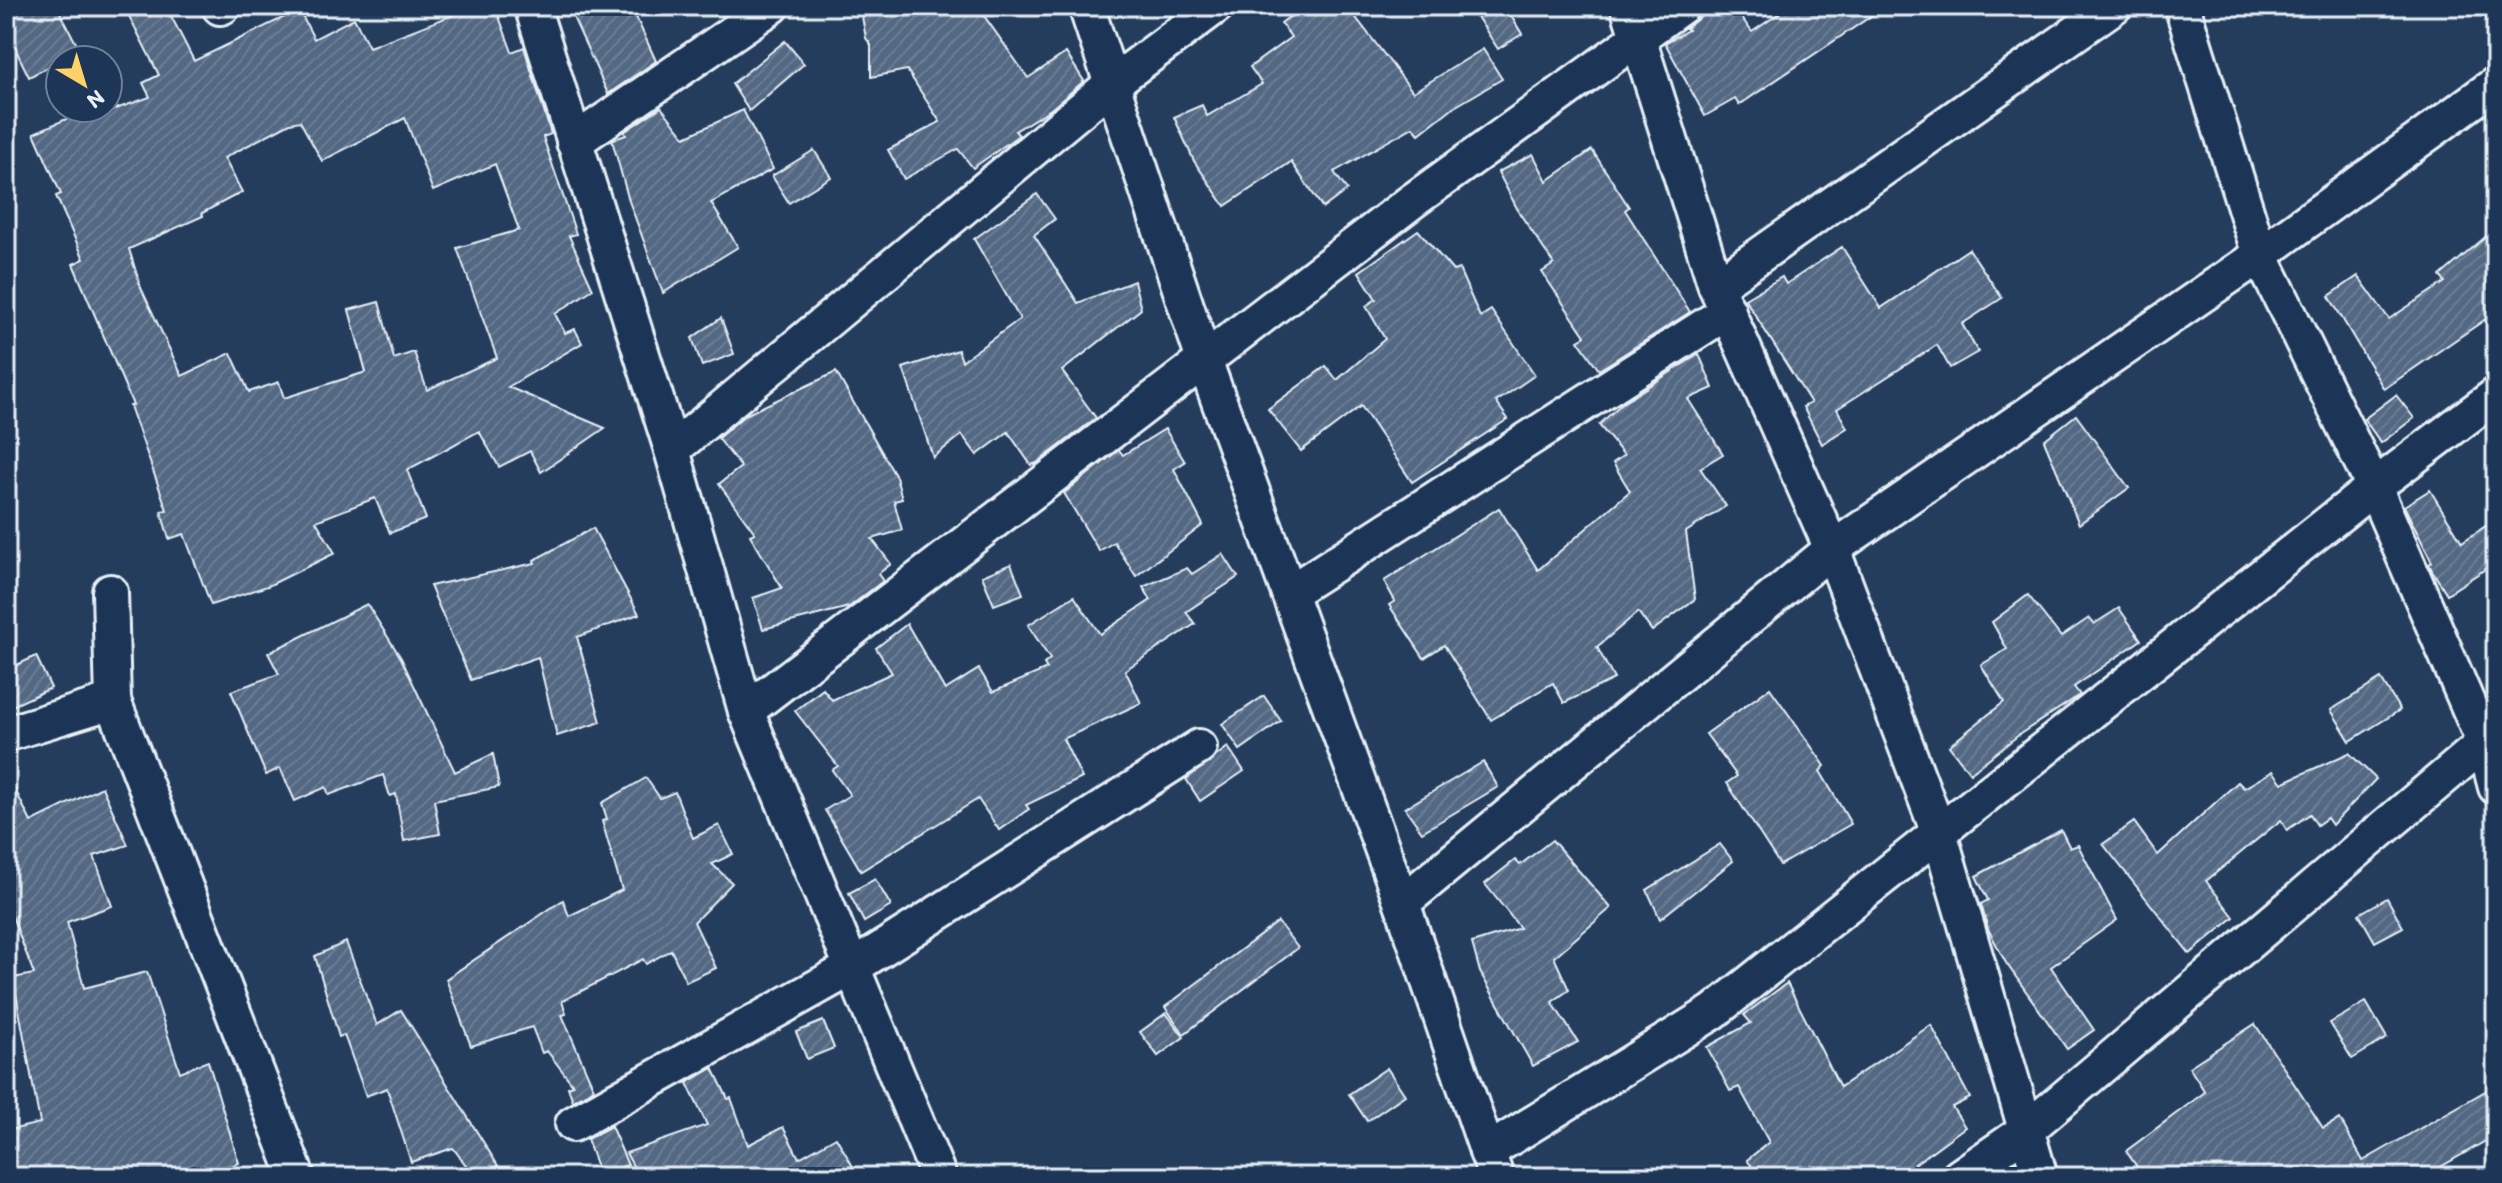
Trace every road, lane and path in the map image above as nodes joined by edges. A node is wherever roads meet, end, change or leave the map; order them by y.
1 (532, 6) edge
2 (772, 6) edge
3 (1086, 6) edge
4 (1216, 6) edge
5 (1682, 6) edge
6 (2114, 6) edge
7 (2182, 6) edge
8 (1632, 21) edge
9 (1113, 83) junction
10 (2496, 84) edge
11 (574, 142) junction
12 (2260, 255) junction
13 (1722, 299) junction
14 (1204, 360) junction
15 (2496, 395) edge
16 (672, 450) junction
17 (2374, 487) junction
18 (1832, 549) junction
19 (110, 592) dead end
20 (1289, 593) junction
21 (113, 701) junction
22 (746, 711) junction
23 (6, 734) edge
24 (2490, 737) edge
25 (1199, 747) dead end
26 (2496, 787) edge
27 (1940, 836) junction
28 (1402, 903) junction
29 (853, 967) junction
30 (573, 1124) dead end
31 (2024, 1132) junction
32 (1492, 1165) edge
33 (297, 1177) edge
34 (939, 1177) edge
35 (1959, 1177) edge
36 (2040, 1177) edge

1 - 11 street
2 - 11 street
3 - 9 street
4 - 9 street
5 - 8 street
6 - 13 street
7 - 12 street
8 - 13 street
8 - 14 street
9 - 14 street
9 - 16 street
10 - 12 street
11 - 16 street
12 - 17 street
12 - 18 street
13 - 18 street
13 - 20 street
14 - 20 street
14 - 22 street
15 - 17 street
16 - 22 street
17 - 24 street
17 - 27 street
18 - 27 street
18 - 28 street
19 - 21 street
20 - 28 street
21 - 23 street
21 - 33 street
22 - 29 street
24 - 26 street
24 - 31 street
25 - 29 street
27 - 31 street
27 - 32 street
28 - 32 street
29 - 30 street
29 - 34 street
31 - 35 street
31 - 36 street

